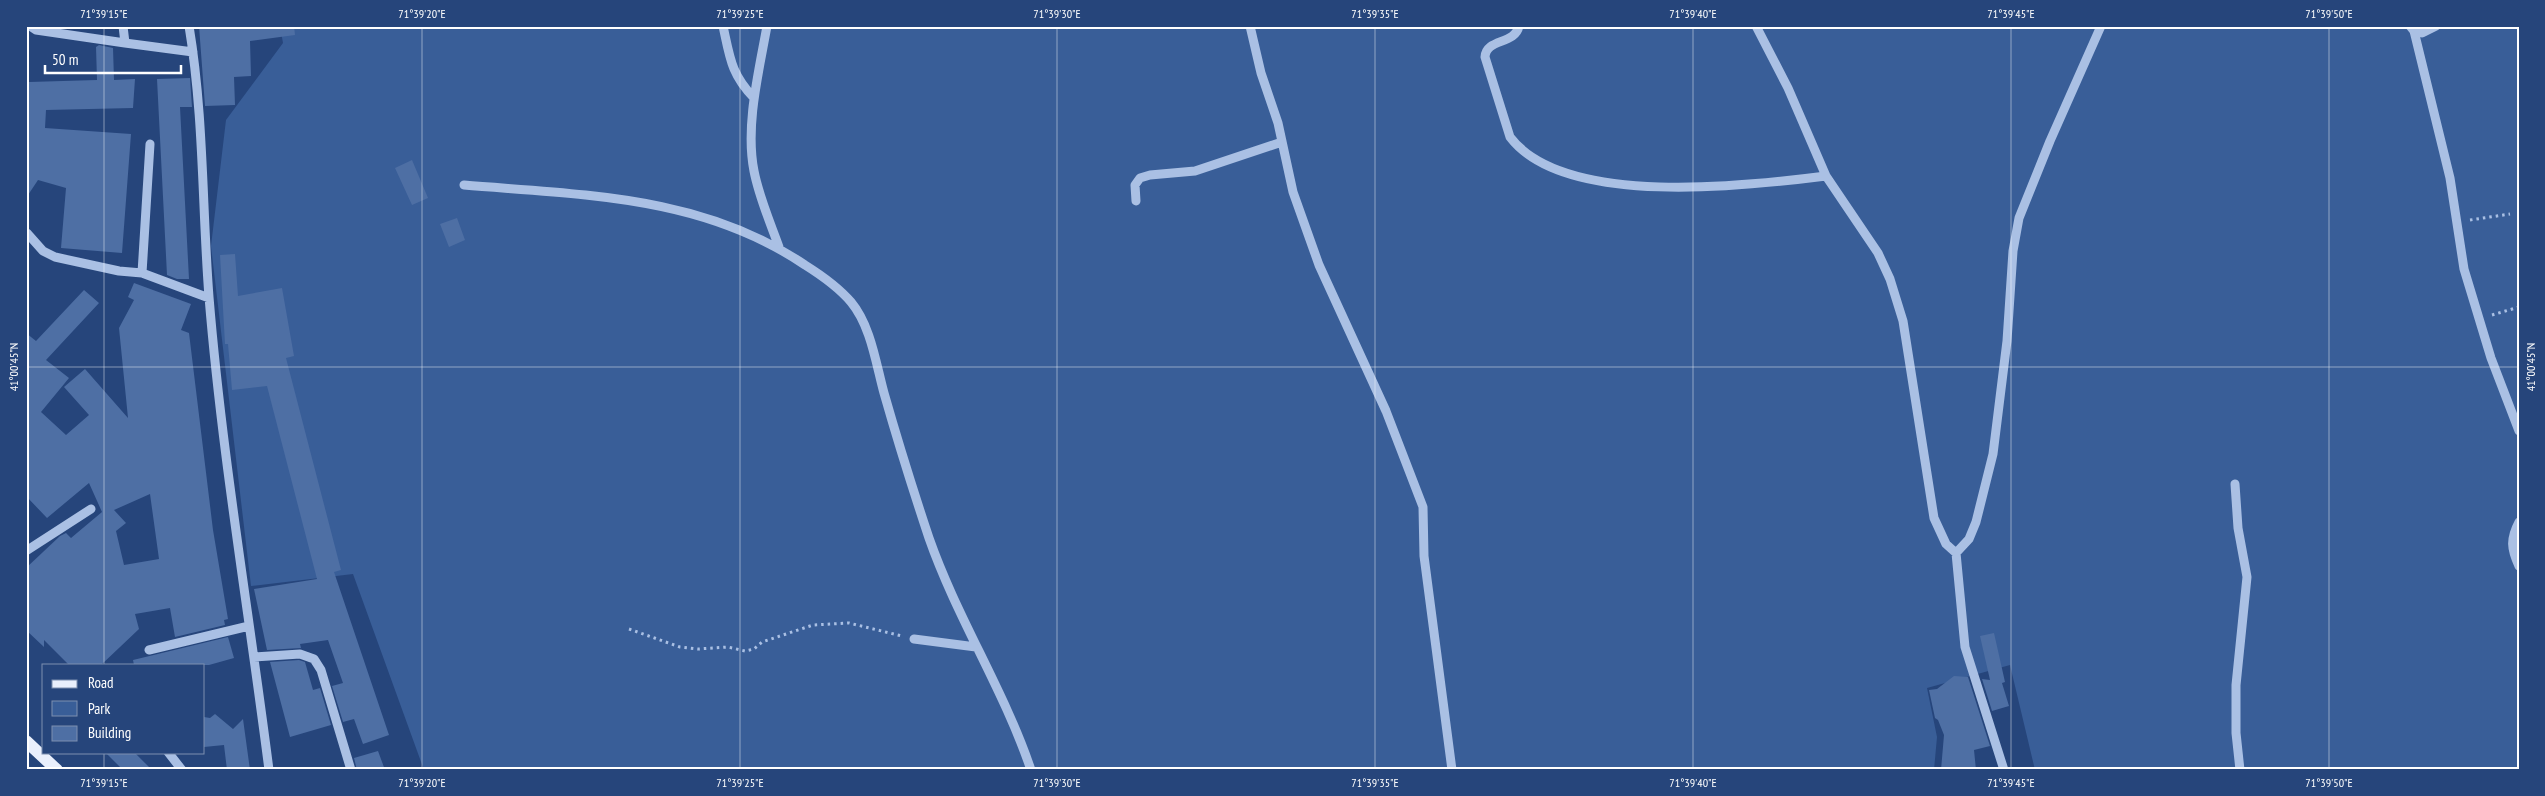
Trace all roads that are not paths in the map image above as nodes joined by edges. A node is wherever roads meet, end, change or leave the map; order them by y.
1 (30, 26) edge
2 (123, 26) edge
3 (189, 26) edge
4 (723, 26) edge
5 (767, 26) edge
6 (1250, 26) edge
7 (1518, 26) edge
8 (2101, 26) edge
9 (2436, 26) edge
10 (1755, 27) edge
11 (2412, 29) edge
12 (125, 43) junction
13 (193, 52) junction
14 (754, 98) junction
15 (1282, 142) junction
16 (150, 144) dead end
17 (1826, 176) junction
18 (464, 186) dead end
19 (1136, 201) dead end
20 (27, 233) edge
21 (779, 247) junction
22 (142, 272) junction
23 (209, 298) junction
24 (2519, 431) edge
25 (2235, 484) dead end
26 (90, 508) dead end
27 (2519, 522) edge
28 (26, 551) edge
29 (1956, 553) junction
30 (2519, 566) edge
31 (249, 626) junction
32 (914, 639) road end
33 (976, 647) junction
34 (149, 650) dead end
35 (254, 657) junction
36 (26, 741) edge
37 (41, 752) edge
38 (43, 754) edge
39 (170, 754) edge
40 (57, 770) edge
41 (182, 770) edge
42 (269, 770) edge
43 (351, 770) edge
44 (1031, 770) edge
45 (1452, 770) edge
46 (2004, 770) edge
47 (2240, 770) edge

1 - 12 street
2 - 12 street
3 - 13 street
4 - 14 street
5 - 14 street
6 - 15 street
7 - 17 street
8 - 29 street
9 - 11 street
10 - 17 street
11 - 24 street
12 - 13 street
13 - 23 street
14 - 21 street
15 - 19 street
15 - 45 street
16 - 22 street
17 - 29 street
18 - 21 street
20 - 22 street
21 - 33 street
22 - 23 street
23 - 31 street
25 - 47 street
26 - 28 street
27 - 30 street
29 - 46 street
31 - 34 street
31 - 35 street
32 - 33 street
33 - 44 street
35 - 42 street
35 - 43 street
36 - 37 main road
38 - 40 main road
39 - 41 street

